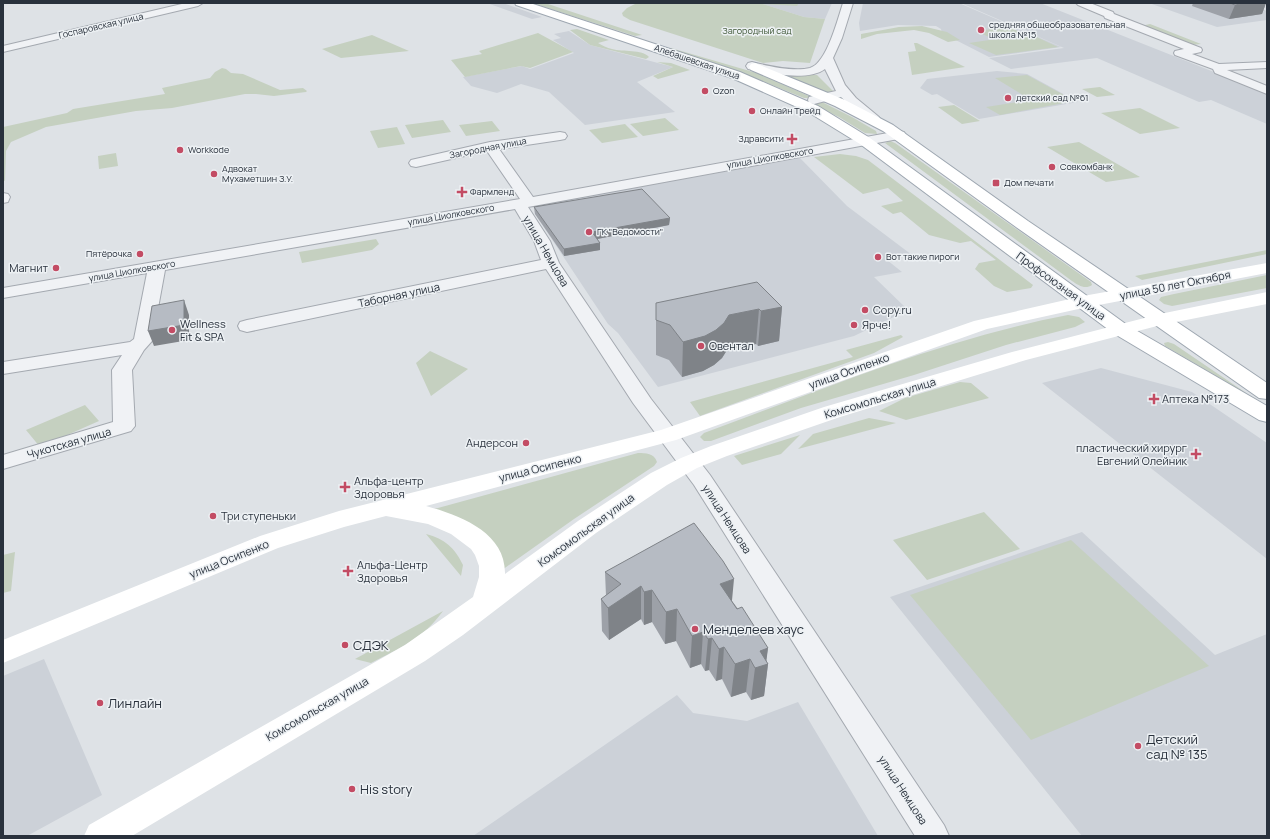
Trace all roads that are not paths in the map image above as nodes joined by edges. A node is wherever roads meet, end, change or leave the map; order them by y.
1 (198, 3) edge
2 (520, 3) edge
3 (848, 3) edge
4 (1081, 3) edge
5 (594, 27) junction
6 (629, 27) dead end
7 (7, 48) edge
8 (709, 54) dead end
9 (675, 55) junction
10 (3, 58) edge
11 (828, 60) junction
12 (748, 65) joint
13 (1261, 66) edge
14 (1218, 67) junction
15 (1267, 70) edge
16 (758, 84) junction
17 (1267, 90) edge
18 (844, 93) junction
19 (820, 98) junction
20 (874, 120) junction
21 (560, 136) dead end
22 (899, 136) junction
23 (865, 141) junction
24 (490, 146) junction
25 (416, 163) dead end
26 (524, 203) junction
27 (551, 263) junction
28 (157, 266) junction
29 (1267, 268) edge
30 (3, 292) edge
31 (1124, 295) junction
32 (1267, 298) edge
33 (1083, 302) junction
34 (1160, 320) junction
35 (248, 326) dead end
36 (1120, 329) junction
37 (136, 347) junction
38 (3, 368) edge
39 (1267, 393) edge
40 (1267, 415) edge
41 (668, 435) junction
42 (3, 462) edge
43 (689, 464) junction
44 (383, 509) junction
45 (485, 603) junction
46 (3, 652) edge
47 (101, 836) edge
48 (933, 836) edge

1 - 7 street, Госпаровская улица
2 - 5 main road, Алебашевская улица
3 - 11 street
4 - 14 street
5 - 6 main road
5 - 9 main road, Алебашевская улица
7 - 10 street
8 - 9 main road
9 - 16 main road, Алебашевская улица
11 - 12 street
11 - 18 street
12 - 19 main road, Алебашевская улица
13 - 14 street
13 - 15 street
14 - 17 street
16 - 19 main road
16 - 23 main road, Алебашевская улица
18 - 19 street
18 - 20 street
19 - 20 main road
20 - 22 main road
21 - 24 street, Загородная улица
22 - 23 street, улица Циолковского
22 - 31 main road
23 - 26 street, улица Циолковского
23 - 33 main road, Профсоюзная улица
24 - 25 street, Загородная улица
24 - 26 street, улица Немцова
26 - 27 street, улица Немцова
26 - 28 street, улица Циолковского
27 - 35 street, Таборная улица
27 - 41 street, улица Немцова
28 - 30 street, улица Циолковского
28 - 37 street, Чукотская улица
29 - 31 main road, улица 50 лет Октября
31 - 33 main road, улица 50 лет Октября
31 - 34 main road
32 - 34 main road
33 - 36 main road, Профсоюзная улица
33 - 41 main road, улица Осипенко
34 - 36 main road
34 - 39 main road
36 - 40 main road, Профсоюзная улица
36 - 43 main road, Комсомольская улица
37 - 38 street
37 - 42 street, Чукотская улица
41 - 43 street, улица Немцова
41 - 44 main road, улица Осипенко
43 - 45 main road, Комсомольская улица
43 - 48 street, улица Немцова
44 - 45 main road
44 - 46 main road, улица Осипенко
45 - 47 main road, Комсомольская улица

